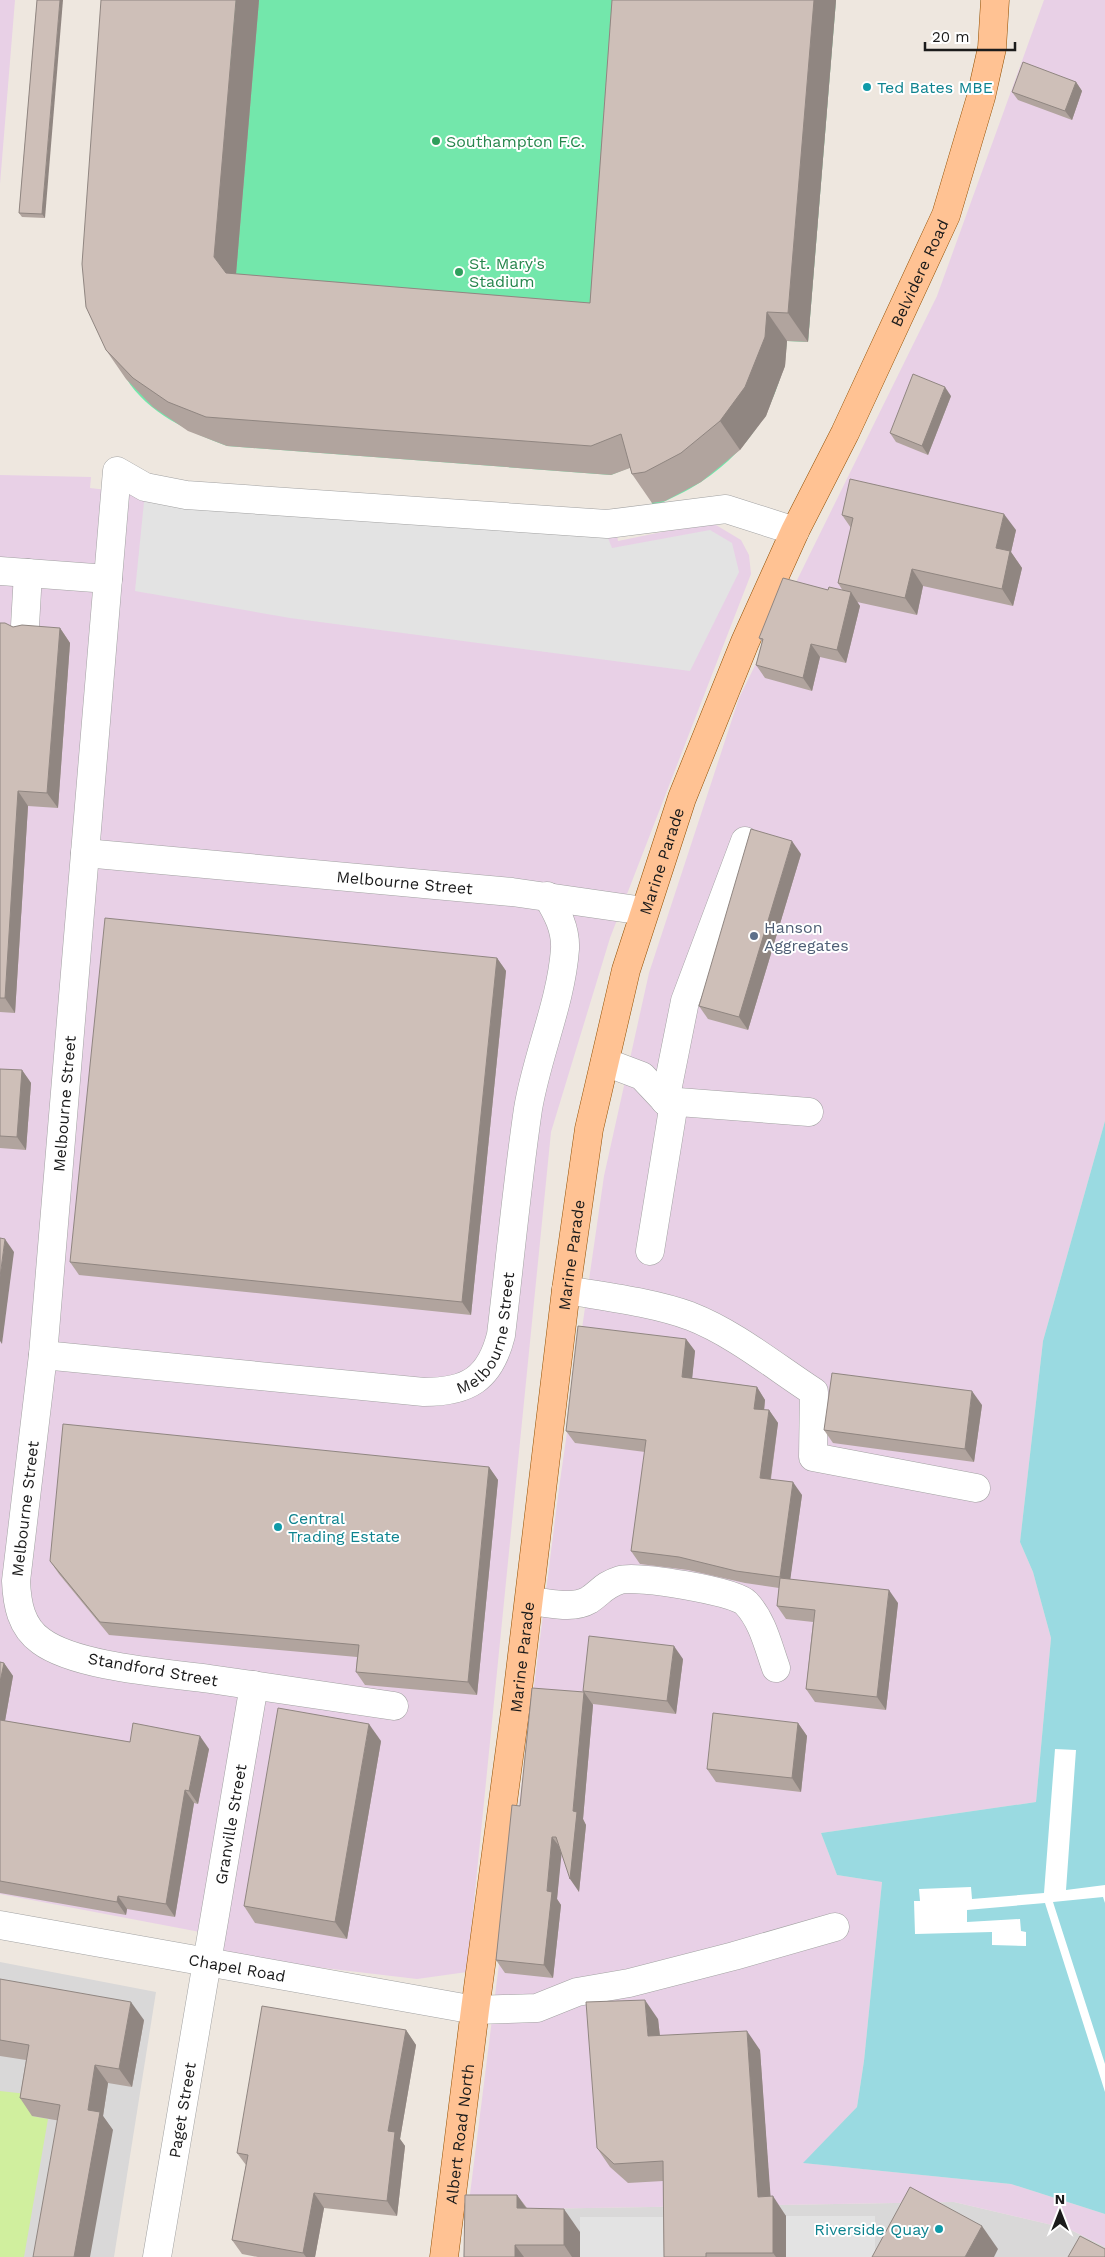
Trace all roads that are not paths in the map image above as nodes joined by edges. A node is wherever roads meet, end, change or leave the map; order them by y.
1 (995, 0) edge
2 (794, 531) junction
3 (109, 568) junction
4 (0, 571) edge
5 (28, 573) junction
6 (25, 626) edge
7 (745, 841) edge
8 (85, 853) junction
9 (547, 896) junction
10 (644, 911) junction
11 (605, 1062) junction
12 (665, 1101) junction
13 (809, 1112) dead end
14 (650, 1251) dead end
15 (566, 1290) junction
16 (43, 1355) junction
17 (976, 1488) dead end
18 (529, 1601) junction
19 (30, 1630) joint
20 (776, 1668) dead end
21 (254, 1685) junction
22 (394, 1706) dead end
23 (0, 1925) edge
24 (835, 1927) dead end
25 (206, 1964) junction
26 (474, 2010) junction
27 (157, 2257) edge
28 (444, 2257) edge

1 - 2 main road, Belvidere Road
2 - 3 street, Melbourne Street
2 - 10 main road, Marine Parade
3 - 5 street
3 - 8 street, Melbourne Street
4 - 5 street
5 - 6 street
7 - 12 street
8 - 9 street, Melbourne Street
8 - 16 street, Melbourne Street
9 - 10 street, Melbourne Street
9 - 16 street, Melbourne Street
10 - 11 main road, Marine Parade
11 - 12 street
11 - 15 main road, Marine Parade
12 - 13 street
12 - 14 street
15 - 17 street
15 - 18 main road, Marine Parade
16 - 19 street, Melbourne Street
18 - 20 street
18 - 26 main road, Marine Parade
19 - 21 street, Standford Street
21 - 22 street, Standford Street
21 - 25 street, Granville Street
23 - 25 street, Chapel Road
24 - 26 street, Chapel Road
25 - 26 street, Chapel Road
25 - 27 street, Paget Street
26 - 28 main road, Albert Road North

